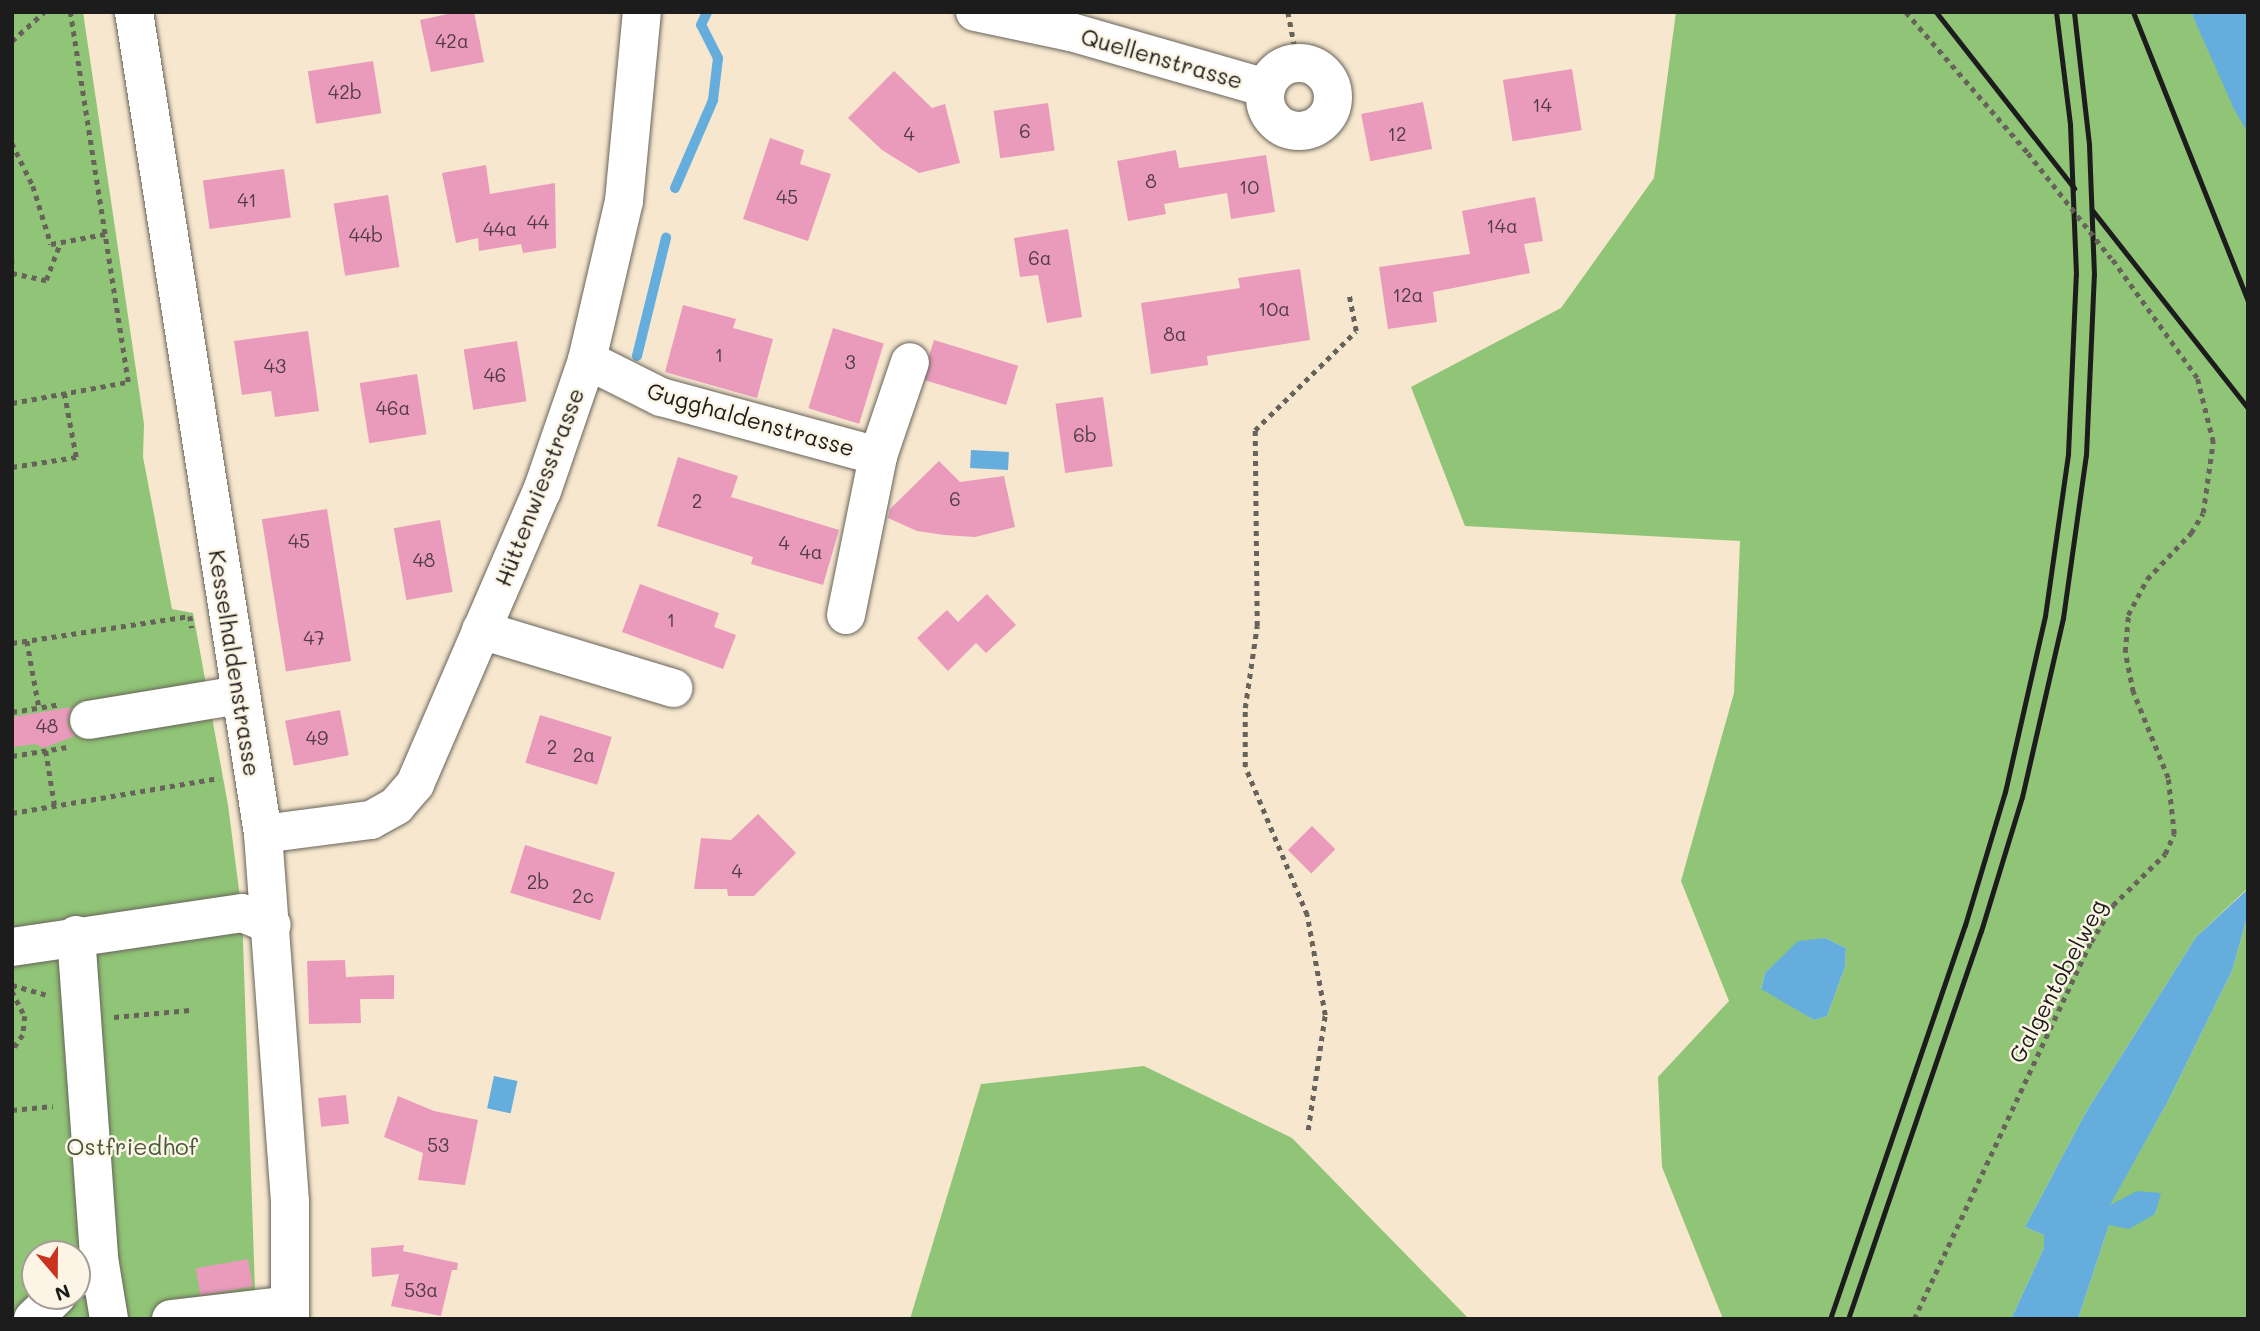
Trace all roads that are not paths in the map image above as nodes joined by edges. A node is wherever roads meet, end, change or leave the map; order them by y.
1 (134, 12) edge
2 (642, 12) edge
3 (975, 12) edge
4 (1266, 88) junction
5 (587, 360) junction
6 (910, 362) dead end
7 (878, 456) junction
8 (846, 615) dead end
9 (481, 630) junction
10 (674, 688) dead end
11 (222, 698) dead end
12 (89, 720) dead end
13 (263, 834) junction
14 (272, 925) junction
15 (76, 935) junction
16 (12, 947) edge
17 (88, 1240) edge
18 (91, 1275) edge
19 (290, 1312) edge
20 (109, 1319) edge
21 (171, 1319) edge

1 - 13 street, Kesselhaldenstrasse
2 - 5 street, Hüttenwiesstrasse
3 - 4 street, Quellenstrasse
4 - 4 street, Quellenstrasse
5 - 7 street, Gugghaldenstrasse
5 - 9 street, Hüttenwiesstrasse
6 - 7 street
7 - 8 street
9 - 10 street
9 - 13 street, Hüttenwiesstrasse
11 - 12 street
13 - 14 street, Kesselhaldenstrasse
14 - 15 street
14 - 19 street, Kesselhaldenstrasse
15 - 16 street
15 - 17 street
18 - 20 street
19 - 21 street

